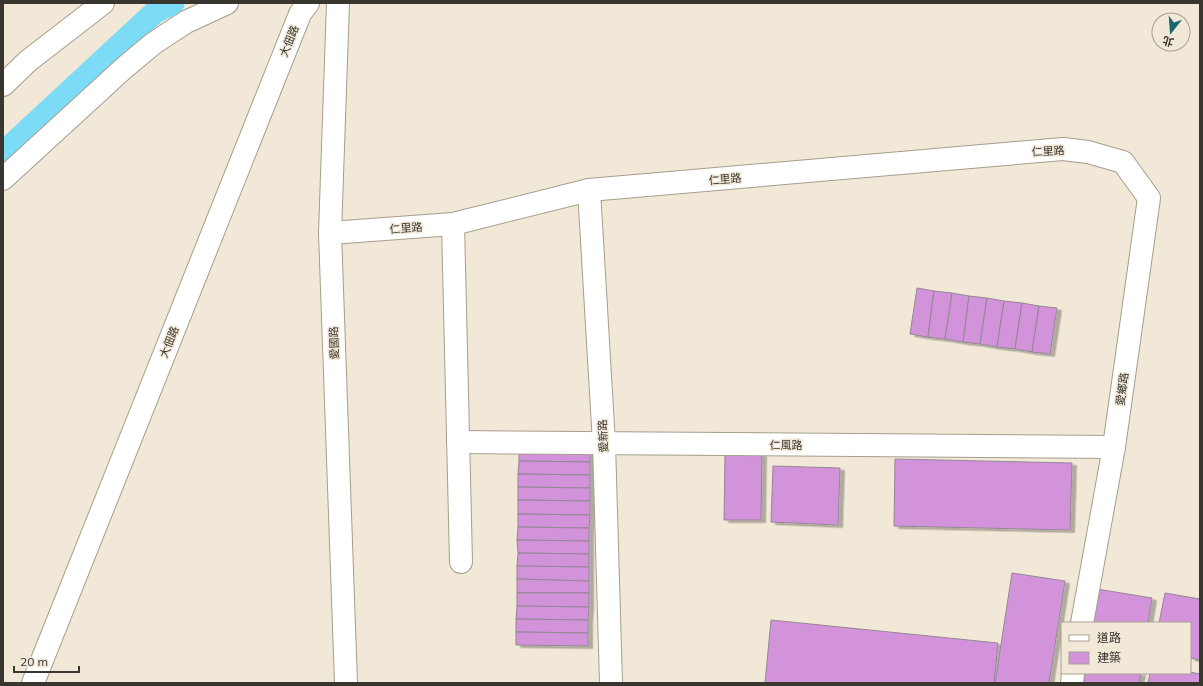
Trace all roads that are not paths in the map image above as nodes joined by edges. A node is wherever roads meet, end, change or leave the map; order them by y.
1 (103, 3) edge
2 (227, 3) edge
3 (308, 3) edge
4 (338, 3) edge
5 (3, 85) edge
6 (1123, 162) joint
7 (3, 179) edge
8 (589, 190) junction
9 (453, 224) junction
10 (330, 233) junction
11 (458, 442) junction
12 (604, 443) junction
13 (1114, 447) junction
14 (461, 562) dead end
15 (1082, 622) edge
16 (33, 683) edge
17 (346, 683) edge
18 (611, 683) edge

1 - 5 street
2 - 7 street
3 - 16 street, 大佃路
4 - 10 street, 愛國路
6 - 8 street, 仁里路
6 - 13 street, 愛鄉路
8 - 9 street, 仁里路
8 - 12 street, 愛新路
9 - 10 street, 仁里路
9 - 11 street
10 - 17 street, 愛國路
11 - 12 street, 仁風路
11 - 14 street
12 - 13 street, 仁風路
12 - 18 street, 愛新路
13 - 15 street, 愛鄉路

